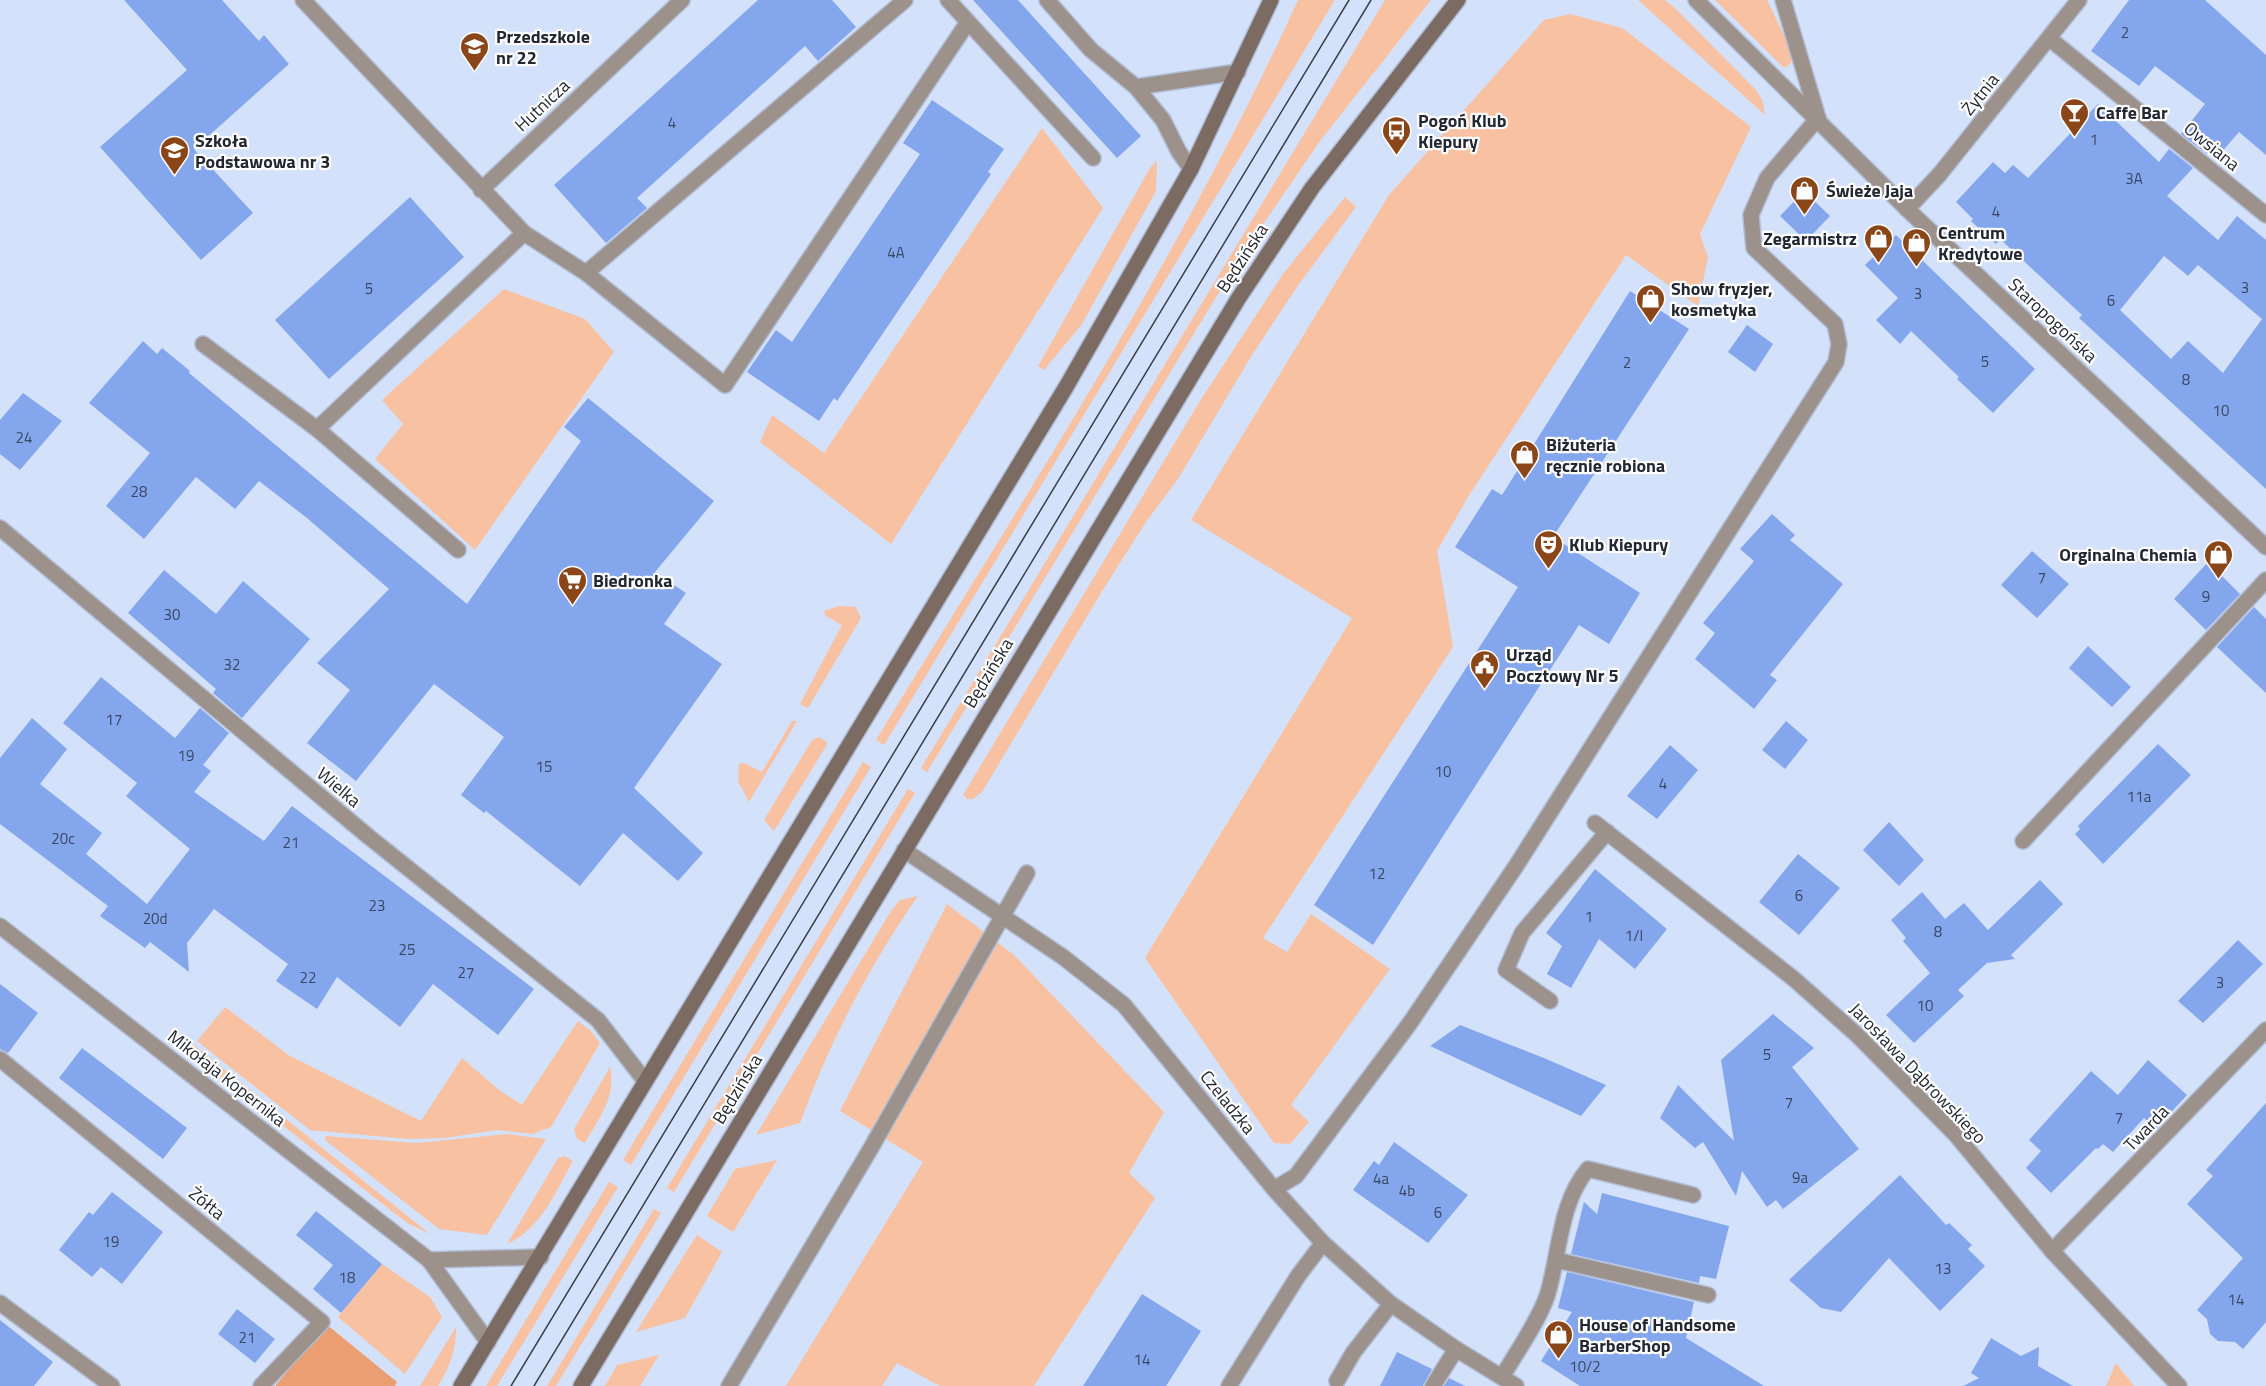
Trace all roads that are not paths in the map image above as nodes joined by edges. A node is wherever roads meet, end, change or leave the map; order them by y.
1 (303, 0) edge
2 (682, 0) edge
3 (905, 0) edge
4 (948, 0) edge
5 (1047, 0) edge
6 (1271, 0) edge
7 (1458, 0) edge
8 (1696, 0) edge
9 (1783, 0) edge
10 (2079, 0) edge
11 (968, 22) junction
12 (2050, 39) junction
13 (1238, 72) junction
14 (1136, 87) junction
15 (1818, 118) junction
16 (1093, 158) dead end
17 (1191, 169) junction
18 (481, 190) junction
19 (1906, 209) junction
20 (2266, 215) edge
21 (524, 233) junction
22 (586, 273) junction
23 (203, 344) dead end
24 (317, 429) junction
25 (0, 528) edge
26 (2266, 547) edge
27 (458, 550) dead end
28 (2266, 580) edge
29 (2023, 840) dead end
30 (904, 850) junction
31 (1027, 873) dead end
32 (1004, 917) junction
33 (0, 926) edge
34 (1550, 1001) dead end
35 (2266, 1030) edge
36 (0, 1059) edge
37 (645, 1082) junction
38 (1274, 1189) junction
39 (1693, 1195) dead end
40 (1323, 1243) junction
41 (2052, 1251) junction
42 (541, 1257) junction
43 (429, 1260) junction
44 (1556, 1260) junction
45 (1708, 1296) dead end
46 (0, 1303) edge
47 (1391, 1304) junction
48 (488, 1342) junction
49 (1456, 1349) junction
50 (1502, 1377) junction
51 (1337, 1381) dead end
52 (112, 1386) edge
53 (261, 1386) edge
54 (461, 1386) edge
55 (580, 1386) edge
56 (729, 1386) edge
57 (1229, 1386) edge
58 (1433, 1386) edge
59 (1516, 1386) edge
60 (2179, 1386) edge

1 - 18 street
2 - 18 street, Hutnicza
3 - 22 street
4 - 11 street
5 - 14 street
6 - 13 street
7 - 30 street, Będzińska
8 - 15 street, Staropogońska
9 - 15 street, Staropogońska
10 - 12 street, Żytnia
11 - 16 street
11 - 22 street
12 - 19 street, Żytnia
12 - 20 street, Owsiana
13 - 14 street
13 - 17 street
14 - 17 street
15 - 19 street, Staropogońska
15 - 38 street
17 - 37 street
18 - 21 street
19 - 26 street, Staropogońska
21 - 22 street
21 - 24 street
23 - 24 street
24 - 27 street
25 - 37 street, Wielka
28 - 29 street
30 - 32 street, Czeladzka
30 - 55 street, Będzińska
31 - 32 street
32 - 38 street, Czeladzka
32 - 56 street
33 - 43 street, Mikołaja Kopernika
34 - 41 street, Jarosława Dąbrowskiego
35 - 41 street, Twarda
36 - 53 street, Żółta
37 - 42 street
38 - 40 street, Czeladzka
39 - 44 street
40 - 47 street, Czeladzka
40 - 57 street
41 - 60 street, Jarosława Dąbrowskiego
42 - 43 street
42 - 48 street
43 - 48 street, Mikołaja Kopernika
44 - 45 street
44 - 50 street
46 - 52 street
47 - 49 street, Czeladzka
47 - 51 street
48 - 54 street
49 - 50 street, Czeladzka
49 - 58 street
50 - 59 street, Czeladzka

